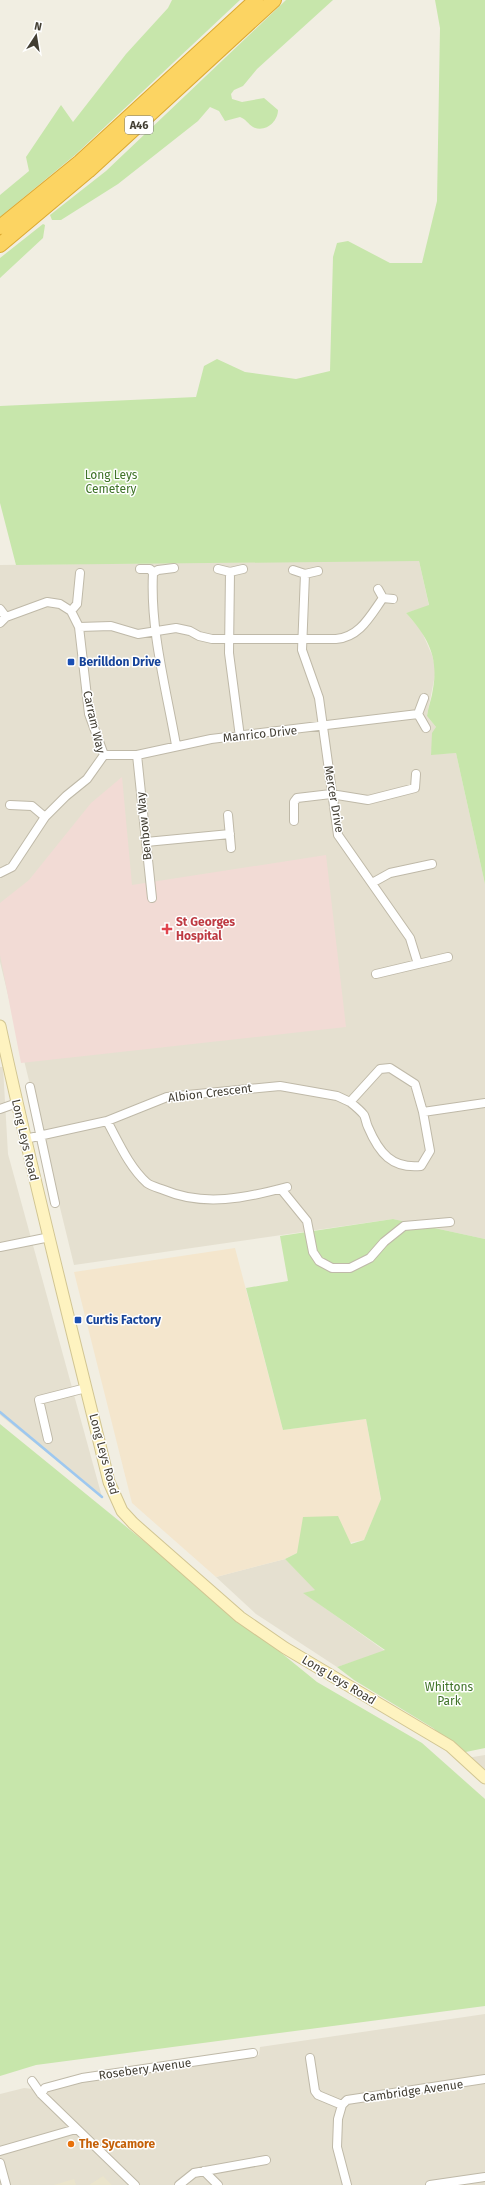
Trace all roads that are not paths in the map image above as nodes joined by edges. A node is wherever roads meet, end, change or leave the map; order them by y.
1 (256, 0) edge
2 (274, 0) edge
3 (0, 227) edge
4 (0, 245) edge
5 (174, 568) dead end
6 (140, 569) dead end
7 (218, 569) dead end
8 (243, 569) dead end
9 (293, 570) dead end
10 (318, 571) dead end
11 (153, 572) junction
12 (230, 572) junction
13 (80, 573) dead end
14 (305, 574) junction
15 (378, 589) dead end
16 (383, 598) junction
17 (393, 600) dead end
18 (0, 609) edge
19 (71, 611) junction
20 (6, 617) junction
21 (0, 623) edge
22 (79, 627) junction
23 (155, 632) junction
24 (229, 638) junction
25 (302, 639) junction
26 (424, 698) dead end
27 (418, 714) junction
28 (323, 727) junction
29 (426, 728) dead end
30 (240, 737) junction
31 (176, 745) junction
32 (104, 755) junction
33 (137, 755) junction
34 (416, 774) dead end
35 (331, 794) junction
36 (10, 805) dead end
37 (228, 815) dead end
38 (45, 817) junction
39 (294, 821) dead end
40 (230, 834) junction
41 (146, 842) junction
42 (231, 848) dead end
43 (432, 864) dead end
44 (0, 873) edge
45 (372, 883) junction
46 (152, 898) dead end
47 (448, 957) dead end
48 (418, 964) junction
49 (376, 974) dead end
50 (0, 1026) edge
51 (30, 1087) dead end
52 (350, 1102) junction
53 (17, 1103) junction
54 (485, 1103) edge
55 (0, 1109) edge
56 (423, 1112) junction
57 (107, 1121) junction
58 (40, 1136) junction
59 (25, 1139) junction
60 (55, 1203) dead end
61 (450, 1222) dead end
62 (50, 1237) junction
63 (0, 1247) edge
64 (86, 1388) junction
65 (48, 1439) dead end
66 (485, 1778) edge
67 (253, 2053) dead end
68 (310, 2058) dead end
69 (485, 2078) edge
70 (32, 2081) dead end
71 (476, 2081) junction
72 (485, 2086) edge
73 (41, 2094) junction
74 (342, 2105) junction
75 (76, 2129) junction
76 (0, 2150) edge
77 (266, 2160) dead end
78 (0, 2163) edge
79 (204, 2171) junction
80 (485, 2178) edge
81 (6, 2185) edge
82 (134, 2185) edge
83 (179, 2185) edge
84 (218, 2185) edge
85 (347, 2185) edge
86 (430, 2185) edge

1 - 3 highway, A46
2 - 4 highway, A46
5 - 11 street
6 - 11 street
7 - 12 street
8 - 12 street
9 - 14 street
10 - 14 street
11 - 23 street
12 - 24 street
13 - 19 street
14 - 25 street, Mercer Drive
15 - 16 street
16 - 17 street
16 - 25 street
18 - 20 street
19 - 20 street
19 - 22 street, Carram Way
20 - 21 street
22 - 23 street
22 - 32 street, Carram Way
23 - 24 street
23 - 31 street
24 - 25 street
24 - 30 street
25 - 28 street, Mercer Drive
26 - 27 street
27 - 28 street, Manrico Drive
27 - 29 street
28 - 30 street, Manrico Drive
28 - 35 street, Mercer Drive
30 - 31 street, Manrico Drive
31 - 33 street, Manrico Drive
32 - 33 street, Manrico Drive
32 - 38 street, Carram Way
33 - 41 street, Benbow Way
34 - 35 street
35 - 39 street
35 - 45 street, Mercer Drive
36 - 38 street
37 - 40 street
38 - 44 street, Carram Way
40 - 41 street
40 - 42 street
41 - 46 street, Benbow Way
43 - 45 street
45 - 48 street, Mercer Drive
47 - 48 street
48 - 49 street
50 - 53 street, Long Leys Road
51 - 58 street
52 - 56 street, Albion Crescent
52 - 56 street, Albion Crescent
52 - 57 street, Albion Crescent
53 - 55 street
53 - 59 street, Long Leys Road
54 - 56 street
57 - 58 street, Albion Crescent
57 - 61 street
58 - 59 street, Albion Crescent
58 - 60 street
59 - 62 street, Long Leys Road
62 - 63 street
62 - 64 street, Long Leys Road
64 - 65 street
64 - 66 street, Long Leys Road
67 - 73 street, Rosebery Avenue
68 - 74 street
69 - 71 street, Cambridge Avenue
70 - 73 street
71 - 72 street
71 - 74 street, Cambridge Avenue
73 - 75 street
74 - 85 street
75 - 76 street
75 - 82 street
77 - 79 street
78 - 81 street
79 - 83 street
79 - 84 street
80 - 86 street

